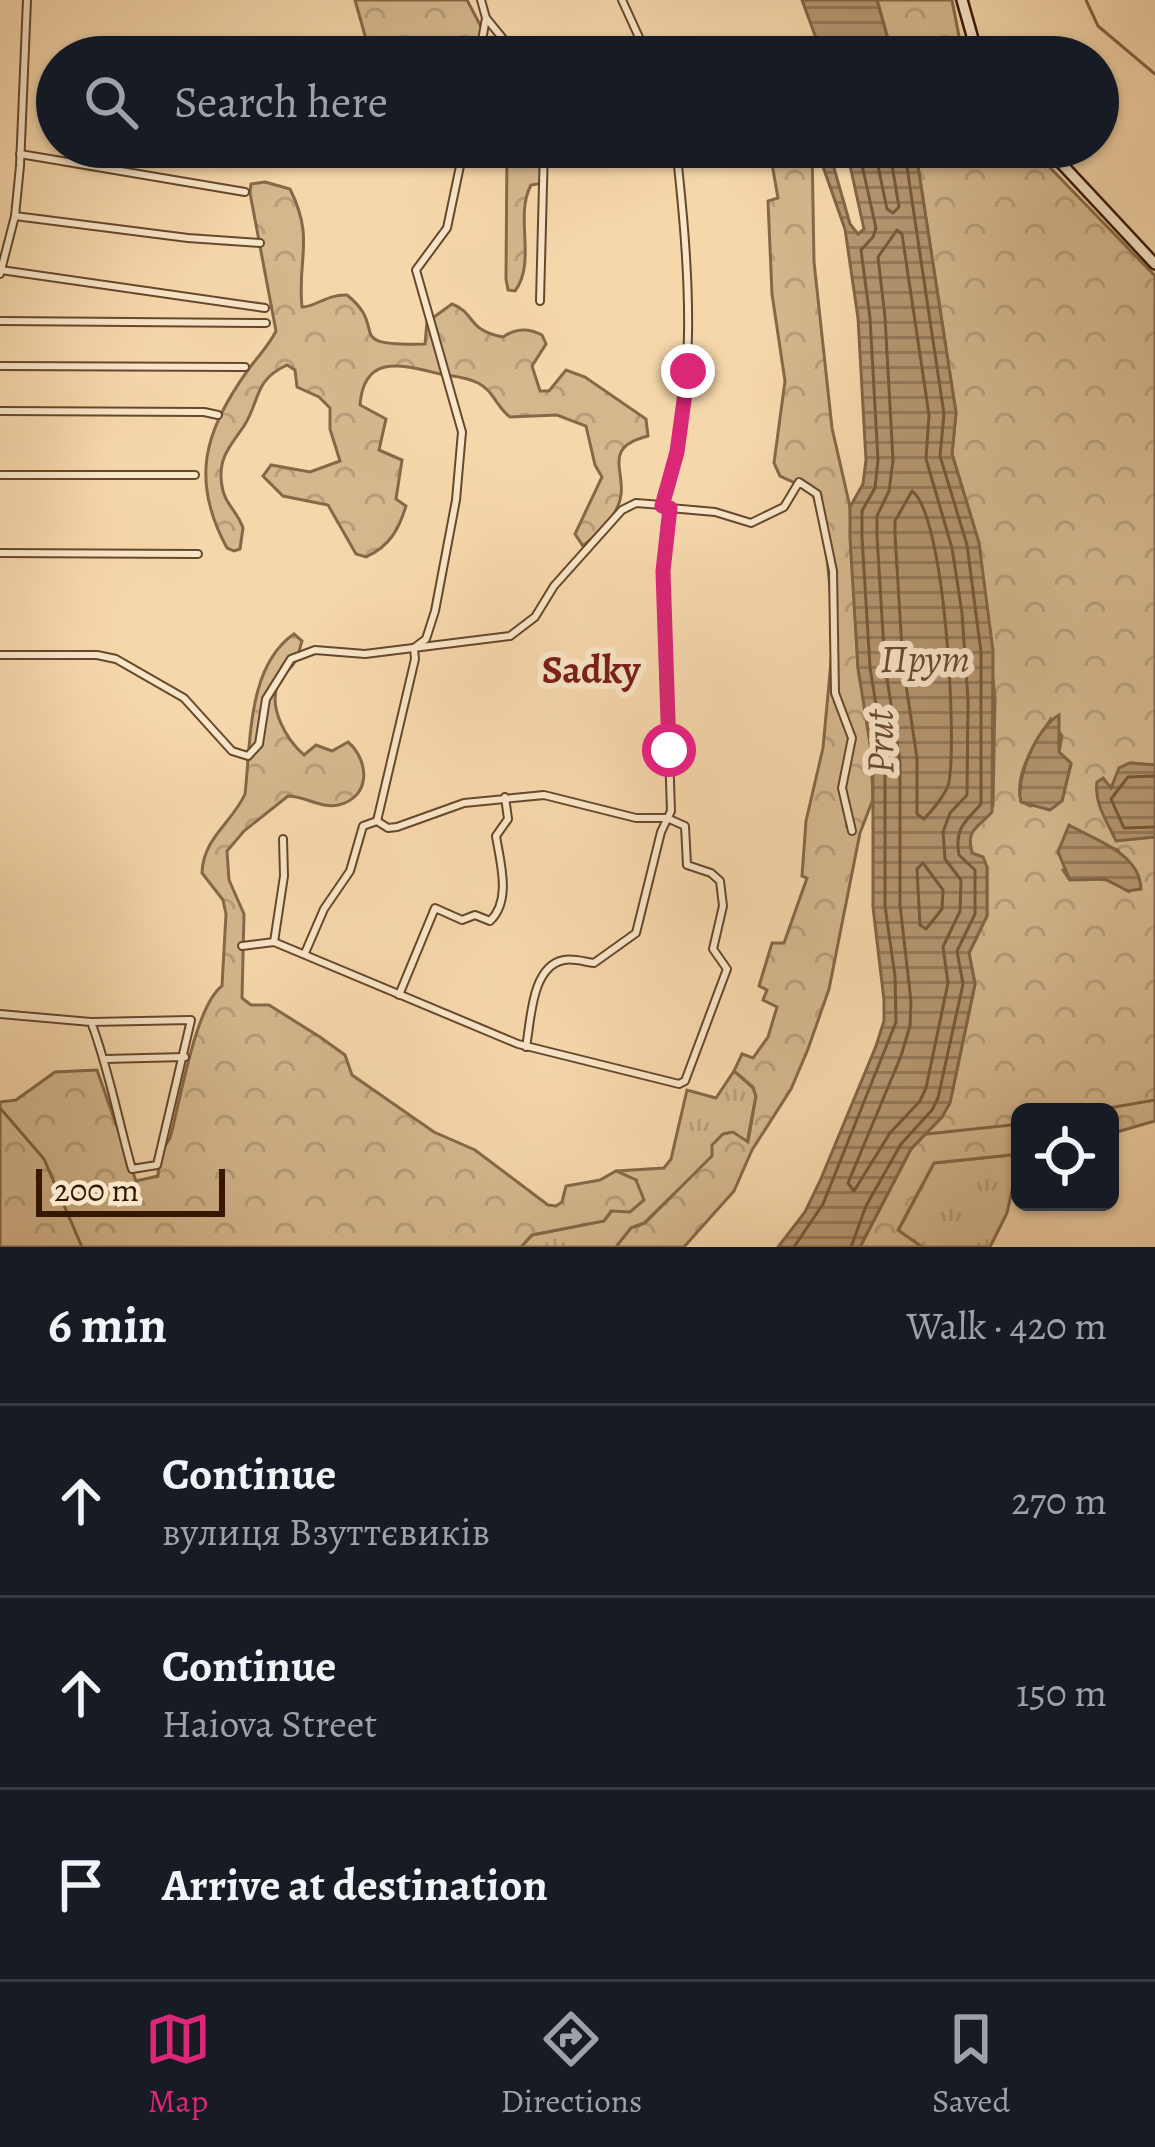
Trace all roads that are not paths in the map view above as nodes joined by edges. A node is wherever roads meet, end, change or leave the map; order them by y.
1 (27, 0) edge
2 (481, 0) edge
3 (622, 0) edge
4 (962, 0) edge
5 (486, 17) junction
6 (483, 36) edge
7 (501, 36) edge
8 (638, 36) edge
9 (972, 36) edge
10 (20, 154) junction
11 (36, 157) edge
12 (103, 168) edge
13 (460, 168) edge
14 (543, 168) edge
15 (678, 168) edge
16 (1066, 168) edge
17 (245, 192) dead end
18 (15, 216) junction
19 (260, 243) dead end
20 (1155, 264) edge
21 (0, 272) edge
22 (540, 302) dead end
23 (265, 308) dead end
24 (0, 321) edge
25 (266, 323) dead end
26 (0, 366) edge
27 (245, 367) dead end
28 (0, 411) edge
29 (218, 416) dead end
30 (0, 476) edge
31 (195, 476) dead end
32 (666, 507) junction
33 (0, 553) edge
34 (198, 554) dead end
35 (414, 648) junction
36 (0, 655) edge
37 (505, 797) junction
38 (667, 818) junction
39 (377, 821) junction
40 (852, 831) dead end
41 (283, 839) dead end
42 (274, 942) junction
43 (242, 946) dead end
44 (305, 953) junction
45 (399, 995) junction
46 (0, 1014) edge
47 (91, 1022) junction
48 (526, 1046) junction
49 (185, 1057) junction
50 (105, 1059) junction

1 - 10 street
2 - 5 street
3 - 8 street
4 - 9 street
5 - 6 street
5 - 7 street
10 - 11 street
10 - 18 street
12 - 17 street
13 - 35 street
14 - 22 street
15 - 32 street
16 - 20 street
18 - 19 street
18 - 21 street
21 - 23 street
24 - 25 street
26 - 27 street
28 - 29 street
30 - 31 street
32 - 35 street
32 - 38 street
32 - 40 street
33 - 34 street
35 - 36 street
35 - 39 street
37 - 38 street
37 - 39 street
37 - 45 street
38 - 48 street
38 - 48 street
39 - 44 street
41 - 42 street
42 - 43 street
42 - 44 street
44 - 45 street
45 - 48 street
46 - 47 street
47 - 49 street
47 - 50 street
49 - 50 street
49 - 50 street

